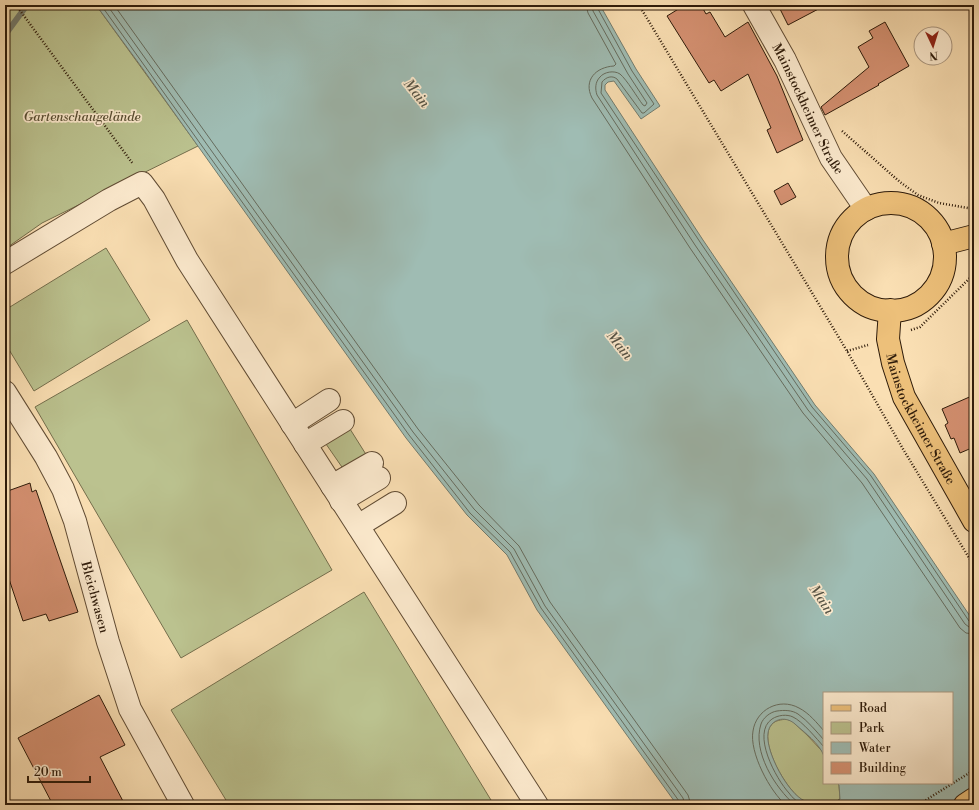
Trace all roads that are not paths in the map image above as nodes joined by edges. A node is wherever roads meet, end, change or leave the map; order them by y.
1 (754, 5) edge
2 (866, 209) junction
3 (974, 236) edge
4 (943, 244) junction
5 (5, 263) edge
6 (890, 310) junction
7 (5, 392) edge
8 (329, 400) dead end
9 (343, 421) dead end
10 (292, 424) junction
11 (305, 444) junction
12 (375, 471) dead end
13 (337, 493) junction
14 (395, 503) dead end
15 (974, 521) edge
16 (358, 526) junction
17 (974, 799) edge
18 (183, 805) edge
19 (537, 805) edge
20 (965, 805) edge

1 - 2 street, Mainstockheimer Straße
2 - 4 main road
2 - 6 main road
3 - 4 main road
4 - 6 main road
5 - 10 street
6 - 15 main road, Mainstockheimer Straße
7 - 18 street, Bleichwasen
8 - 10 street
9 - 11 street
10 - 11 street
11 - 13 street
12 - 13 street
13 - 16 street
14 - 16 street
16 - 19 street
17 - 20 main road

